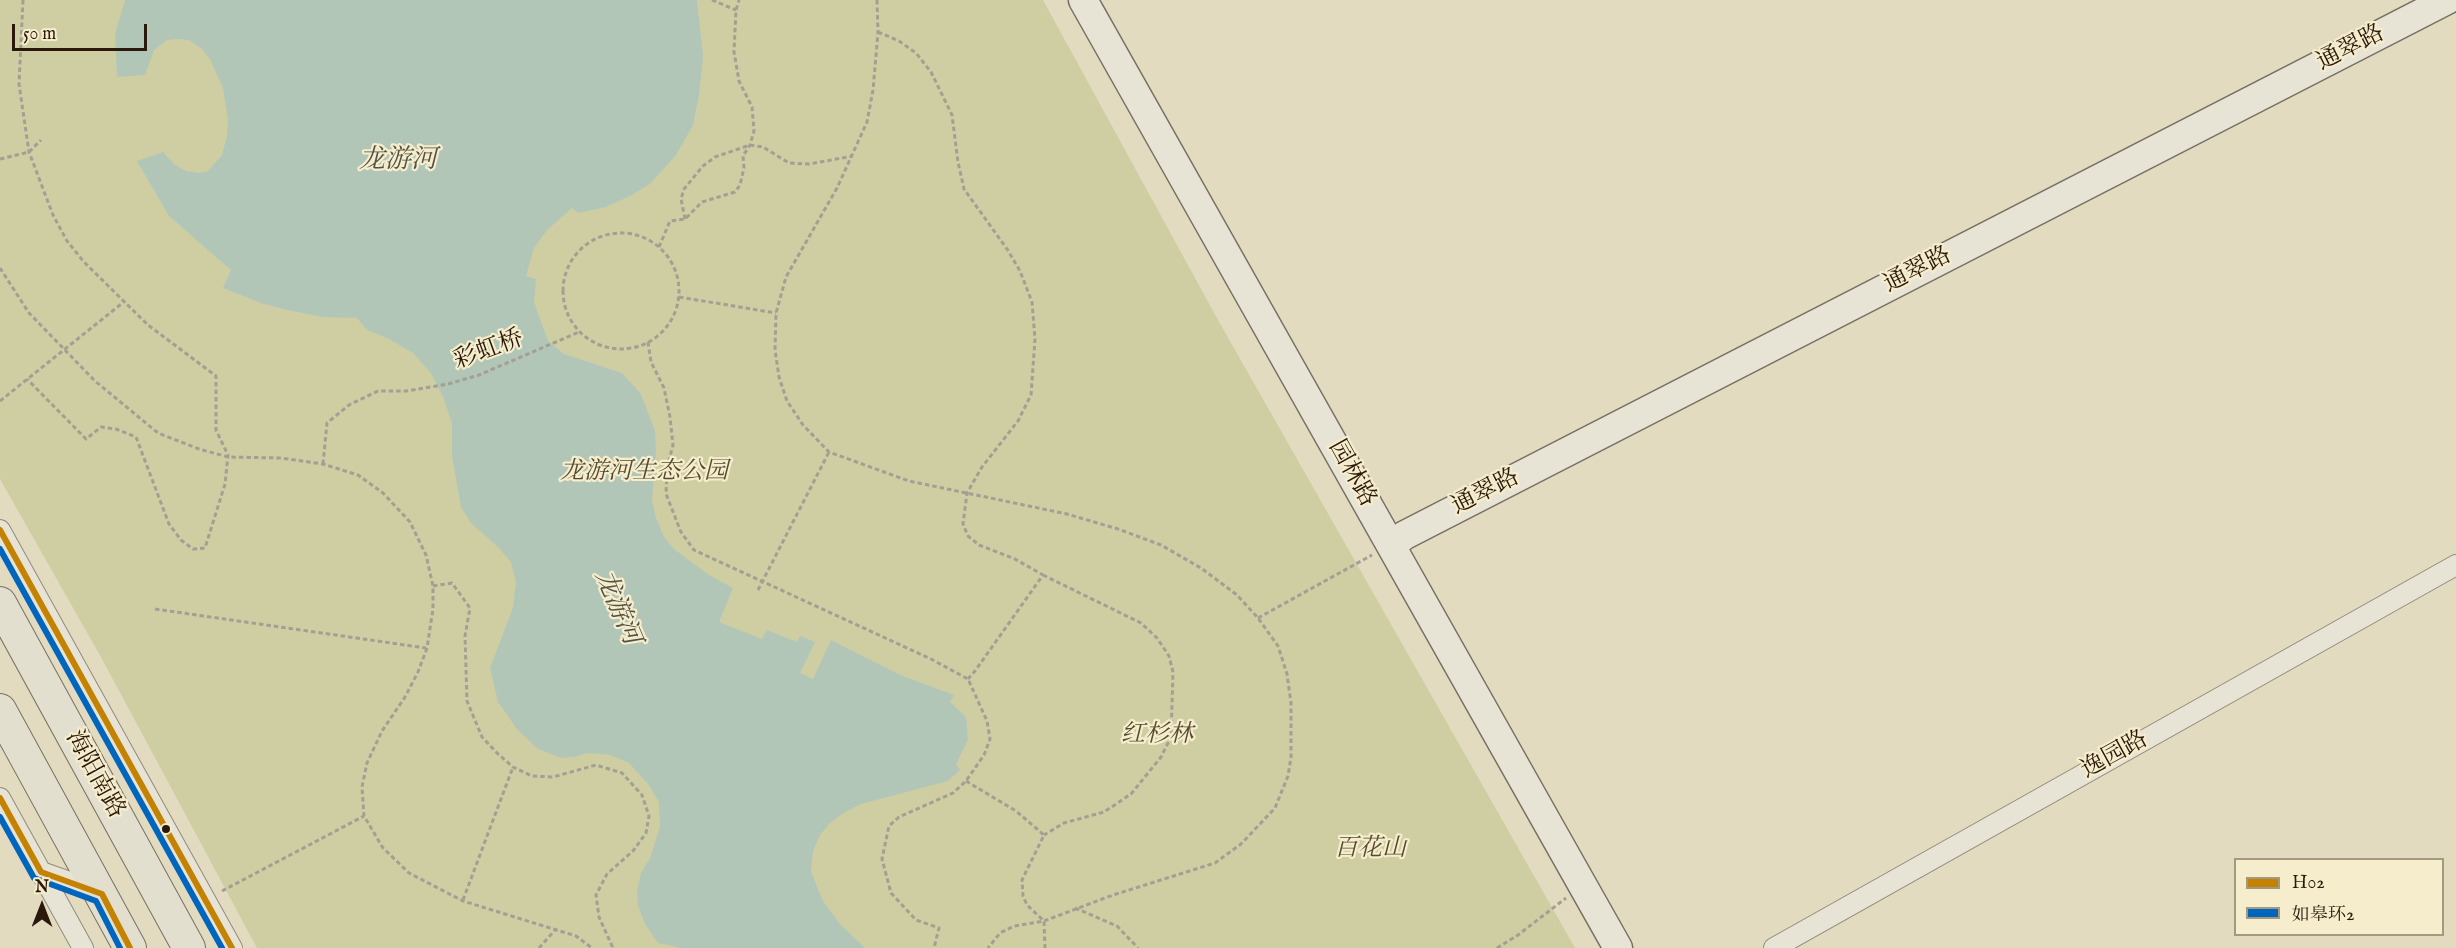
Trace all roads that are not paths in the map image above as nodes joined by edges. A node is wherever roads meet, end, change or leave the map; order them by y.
1 (1083, 0) edge
2 (1105, 0) edge
3 (2447, 0) edge
4 (0, 530) edge
5 (1398, 540) junction
6 (2456, 565) edge
7 (0, 603) edge
8 (0, 710) edge
9 (0, 798) edge
10 (41, 872) junction
11 (102, 894) junction
12 (84, 948) edge
13 (130, 948) edge
14 (189, 948) edge
15 (232, 948) edge
16 (1618, 948) edge
17 (1638, 948) edge
18 (1774, 948) edge

1 - 5 street, 园林路
2 - 5 street, 园林路
3 - 5 street, 通翠路
4 - 15 street
5 - 16 street, 园林路
5 - 17 street, 园林路
6 - 18 street, 逸园路
7 - 14 main road, 海阳南路
8 - 11 main road
9 - 10 street
10 - 11 street
10 - 12 street
11 - 13 main road

